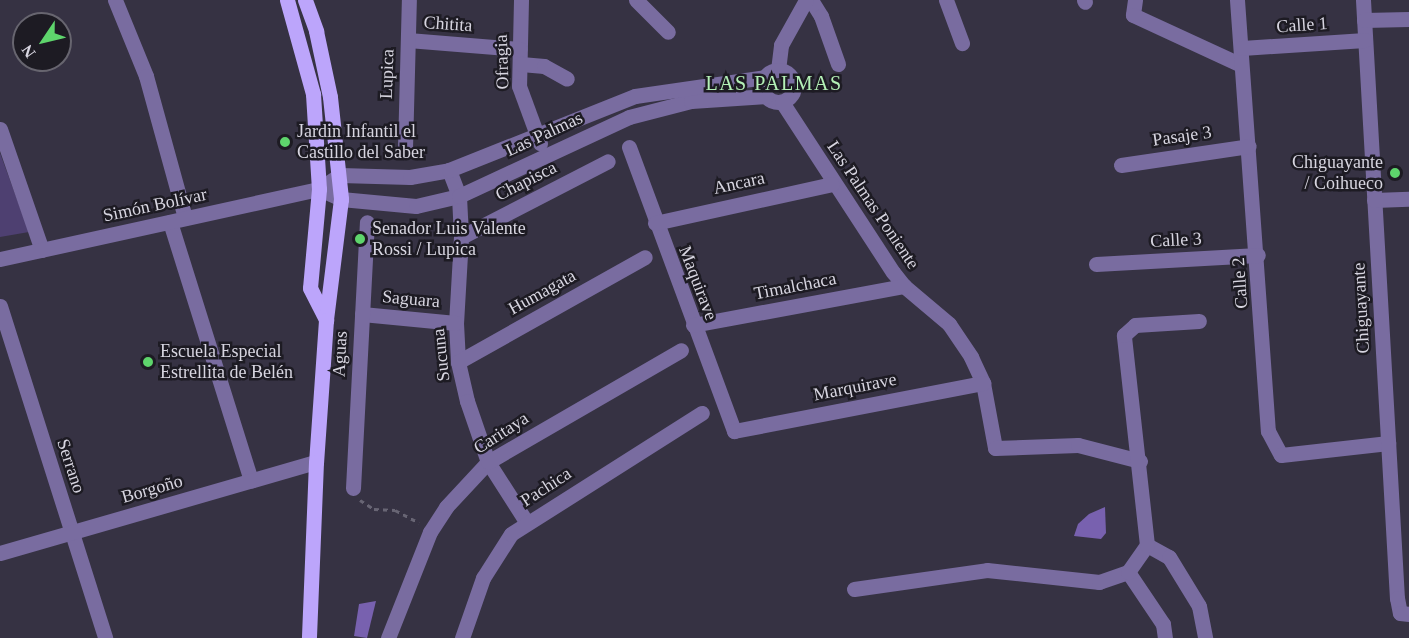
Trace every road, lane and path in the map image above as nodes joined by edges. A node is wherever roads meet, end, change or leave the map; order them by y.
1 (115, 0) edge
2 (287, 0) edge
3 (304, 0) edge
4 (408, 0) edge
5 (521, 0) edge
6 (636, 0) edge
7 (806, 0) edge
8 (811, 0) edge
9 (946, 0) edge
10 (1136, 0) edge
11 (1237, 0) edge
12 (1363, 0) edge
13 (1409, 19) edge
14 (1364, 20) junction
15 (668, 32) dead end
16 (408, 40) junction
17 (1365, 40) junction
18 (962, 43) dead end
19 (1242, 48) junction
20 (520, 56) junction
21 (838, 64) dead end
22 (1241, 65) junction
23 (772, 73) junction
24 (567, 79) dead end
25 (766, 96) junction
26 (782, 102) junction
27 (0, 129) edge
28 (536, 134) junction
29 (1249, 146) junction
30 (629, 147) dead end
31 (405, 148) dead end
32 (545, 154) junction
33 (608, 160) dead end
34 (1121, 165) dead end
35 (449, 170) junction
36 (340, 175) junction
37 (832, 184) junction
38 (319, 189) junction
39 (459, 196) junction
40 (341, 199) junction
41 (1409, 199) edge
42 (1374, 200) junction
43 (177, 220) junction
44 (367, 222) dead end
45 (655, 223) junction
46 (461, 237) junction
47 (42, 250) junction
48 (1258, 255) junction
49 (645, 257) dead end
50 (0, 259) edge
51 (1096, 264) dead end
52 (904, 286) junction
53 (0, 306) edge
54 (362, 314) junction
55 (326, 320) junction
56 (1199, 321) dead end
57 (456, 322) junction
58 (693, 325) junction
59 (681, 350) dead end
60 (458, 362) junction
61 (983, 383) junction
62 (702, 413) dead end
63 (734, 432) joint
64 (1388, 443) junction
65 (1140, 461) junction
66 (316, 462) junction
67 (488, 462) junction
68 (251, 481) junction
69 (353, 488) joint
70 (527, 523) junction
71 (72, 532) junction
72 (430, 532) junction
73 (1147, 544) junction
74 (0, 553) edge
75 (1128, 572) junction
76 (854, 589) dead end
77 (1405, 614) edge
78 (105, 638) edge
79 (309, 638) edge
80 (388, 638) edge
81 (462, 638) edge
82 (1166, 638) edge
83 (1205, 638) edge

1 - 43 street
2 - 38 main road
3 - 36 main road
4 - 16 street, Lupica
5 - 20 street, Ofragia
6 - 15 street
7 - 23 street
8 - 21 street
9 - 18 street
10 - 22 street
11 - 19 street, Calle 2
12 - 14 street, Chiguayante
13 - 14 street
14 - 17 street, Chiguayante
16 - 20 street, Chitita
16 - 31 street, Lupica
17 - 19 street, Calle 1
17 - 42 street, Chiguayante
19 - 22 street, Calle 2
20 - 24 street, Chitita
20 - 28 street, Ofragia
22 - 29 street, Calle 2
23 - 25 street
23 - 26 street
23 - 28 street, Las Palmas
25 - 26 street, Las Palmas
25 - 32 street, Las Palmas
26 - 37 street, Las Palmas Poniente
27 - 47 street
28 - 32 street, Ofragia
28 - 35 street, Las Palmas
29 - 34 street, Pasaje 3
29 - 48 street, Calle 2
30 - 45 street, Maquirave
32 - 39 street, Las Palmas
33 - 46 street, Chapisca
35 - 36 street, Las Palmas
35 - 39 street, Sucuna
36 - 38 street, Simón Bolívar
36 - 40 main road
37 - 45 street, Ancara
37 - 52 street, Las Palmas Poniente
38 - 40 street
38 - 43 street, Simón Bolívar
38 - 55 main road
39 - 40 street, Las Palmas
39 - 46 street, Sucuna
40 - 55 main road
41 - 42 street
42 - 64 street, Chiguayante
43 - 47 street, Simón Bolívar
43 - 68 street
44 - 54 street, Aguas
45 - 58 street, Maquirave
46 - 57 street, Sucuna
47 - 50 street, Simón Bolívar
48 - 51 street, Calle 3
48 - 64 street, Calle 2
49 - 60 street, Humagata
52 - 58 street, Timalchaca
52 - 61 street, Las Palmas Poniente
53 - 71 street, Serrano
54 - 57 street, Saguara
54 - 69 street, Aguas
55 - 66 main road
56 - 65 street
57 - 60 street, Sucuna
58 - 63 street, Maquirave
59 - 67 street, Caritaya
60 - 67 street, Sucuna
61 - 63 street, Marquirave
61 - 65 street, Las Palmas Poniente
62 - 70 street, Pachica
64 - 77 street, Chiguayante
65 - 73 street
66 - 68 street, Borgoño
66 - 79 main road
67 - 70 street, Sucuna
67 - 72 street, Caritaya
68 - 71 street, Borgoño
69 - 72 path
70 - 81 street, Pachica
71 - 74 street, Borgoño
71 - 78 street, Serrano
72 - 80 street, Caritaya
73 - 75 street
73 - 83 street
75 - 76 street
75 - 82 street

